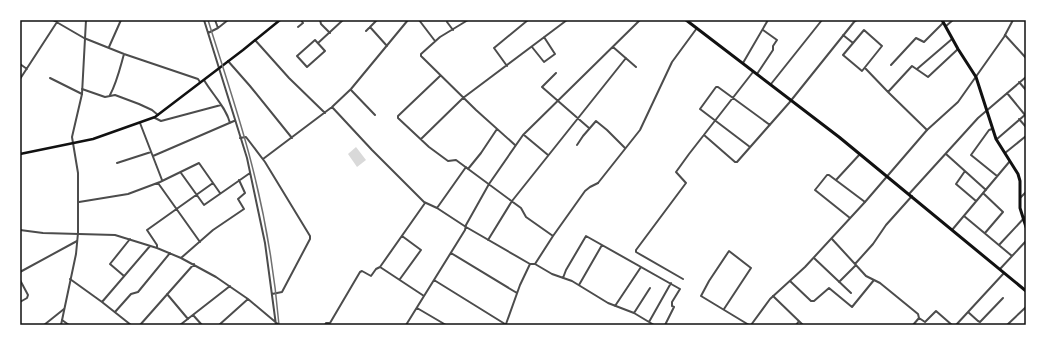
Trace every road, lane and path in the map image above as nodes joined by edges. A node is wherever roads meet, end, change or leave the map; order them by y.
1 (53, 20) edge
2 (86, 20) edge
3 (121, 20) edge
4 (204, 20) edge
5 (215, 20) edge
6 (228, 20) edge
7 (280, 20) edge
8 (301, 20) edge
9 (320, 20) edge
10 (343, 20) edge
11 (377, 20) edge
12 (408, 20) edge
13 (420, 20) edge
14 (467, 20) edge
15 (528, 20) edge
16 (567, 20) edge
17 (640, 20) edge
18 (686, 20) edge
19 (768, 20) edge
20 (822, 20) edge
21 (857, 20) edge
22 (952, 20) edge
23 (1013, 20) edge
24 (853, 21) edge
25 (57, 22) junction
26 (447, 22) dead end
27 (943, 23) edge
28 (298, 27) dead end
29 (370, 27) junction
30 (218, 28) junction
31 (697, 28) junction
32 (454, 30) junction
33 (763, 30) junction
34 (366, 31) dead end
35 (330, 32) junction
36 (208, 33) junction
37 (843, 35) junction
38 (1005, 35) junction
39 (544, 37) junction
40 (84, 38) junction
41 (952, 39) junction
42 (255, 40) junction
43 (435, 41) junction
44 (853, 42) junction
45 (318, 43) junction
46 (387, 46) junction
47 (532, 47) junction
48 (109, 48) junction
49 (613, 48) junction
50 (958, 49) junction
51 (124, 54) junction
52 (626, 58) junction
53 (1026, 58) edge
54 (228, 61) junction
55 (743, 63) junction
56 (20, 64) edge
57 (891, 65) dead end
58 (507, 66) junction
59 (636, 67) dead end
60 (219, 68) junction
61 (865, 68) junction
62 (27, 69) junction
63 (917, 69) junction
64 (753, 71) junction
65 (556, 73) dead end
66 (757, 74) junction
67 (440, 76) junction
68 (1026, 76) edge
69 (976, 77) junction
70 (50, 78) dead end
71 (20, 79) edge
72 (204, 79) junction
73 (200, 82) junction
74 (1019, 82) junction
75 (771, 84) junction
76 (82, 89) junction
77 (351, 89) junction
78 (1026, 90) edge
79 (888, 92) junction
80 (1007, 93) junction
81 (82, 94) junction
82 (110, 95) junction
83 (733, 97) junction
84 (463, 98) junction
85 (792, 100) junction
86 (558, 102) junction
87 (221, 105) junction
88 (332, 107) junction
89 (986, 110) junction
90 (325, 113) junction
91 (1025, 114) edge
92 (158, 115) junction
93 (375, 115) dead end
94 (154, 118) junction
95 (577, 118) junction
96 (1019, 119) junction
97 (715, 120) junction
98 (235, 121) junction
99 (140, 123) junction
100 (230, 123) junction
101 (770, 125) junction
102 (1026, 127) edge
103 (589, 128) junction
104 (497, 129) junction
105 (992, 129) junction
106 (927, 130) junction
107 (524, 134) junction
108 (704, 135) junction
109 (1026, 136) edge
110 (240, 138) junction
111 (292, 138) junction
112 (421, 139) junction
113 (996, 139) junction
114 (73, 143) junction
115 (516, 145) junction
116 (577, 145) dead end
117 (750, 146) junction
118 (625, 148) junction
119 (151, 152) junction
120 (1005, 153) junction
121 (20, 154) edge
122 (860, 154) junction
123 (946, 154) junction
124 (548, 155) junction
125 (153, 156) junction
126 (264, 160) junction
127 (1010, 161) junction
128 (117, 163) dead end
129 (467, 168) junction
130 (965, 171) junction
131 (180, 172) junction
132 (250, 173) junction
133 (997, 176) junction
134 (888, 177) junction
135 (162, 180) junction
136 (239, 180) junction
137 (836, 180) junction
138 (158, 183) junction
139 (214, 183) junction
140 (489, 184) junction
141 (986, 190) junction
142 (1026, 192) edge
143 (220, 193) junction
144 (983, 193) junction
145 (910, 195) junction
146 (196, 196) junction
147 (1020, 198) junction
148 (512, 201) junction
149 (976, 201) junction
150 (79, 202) junction
151 (865, 202) junction
152 (425, 203) junction
153 (437, 208) junction
154 (177, 210) junction
155 (964, 216) junction
156 (1026, 216) edge
157 (850, 218) junction
158 (1023, 219) junction
159 (466, 227) junction
160 (1026, 227) edge
161 (20, 230) edge
162 (952, 230) junction
163 (78, 233) junction
164 (984, 233) junction
165 (402, 236) junction
166 (553, 236) junction
167 (130, 239) junction
168 (832, 239) junction
169 (488, 240) junction
170 (77, 241) junction
171 (1026, 241) edge
172 (200, 242) junction
173 (602, 245) junction
174 (999, 245) junction
175 (150, 246) junction
176 (157, 248) junction
177 (170, 253) junction
178 (451, 253) junction
179 (1012, 256) junction
180 (181, 258) junction
181 (814, 258) junction
182 (194, 264) junction
183 (530, 264) junction
184 (535, 264) junction
185 (856, 264) junction
186 (380, 267) junction
187 (641, 267) junction
188 (1000, 269) junction
189 (20, 272) edge
190 (1004, 273) junction
191 (125, 276) junction
192 (563, 278) junction
193 (70, 279) junction
194 (400, 279) junction
195 (683, 279) dead end
196 (20, 280) edge
197 (434, 280) junction
198 (874, 280) junction
199 (790, 281) junction
200 (839, 282) junction
201 (671, 283) junction
202 (579, 285) junction
203 (230, 286) junction
204 (650, 288) dead end
205 (1026, 291) edge
206 (517, 293) junction
207 (851, 293) dead end
208 (167, 294) junction
209 (272, 294) junction
210 (424, 296) junction
211 (773, 296) junction
212 (1003, 298) dead end
213 (248, 299) junction
214 (20, 302) edge
215 (102, 302) junction
216 (615, 306) junction
217 (1026, 307) edge
218 (417, 308) junction
219 (64, 309) junction
220 (724, 309) junction
221 (115, 312) junction
222 (968, 312) junction
223 (634, 313) junction
224 (193, 315) junction
225 (919, 318) junction
226 (188, 319) junction
227 (62, 320) junction
228 (799, 321) junction
229 (649, 322) junction
230 (276, 324) edge
231 (44, 325) edge
232 (61, 325) edge
233 (70, 325) edge
234 (131, 325) edge
235 (140, 325) edge
236 (180, 325) edge
237 (202, 325) edge
238 (219, 325) edge
239 (279, 325) edge
240 (324, 325) edge
241 (406, 325) edge
242 (446, 325) edge
243 (505, 325) edge
244 (654, 325) edge
245 (665, 325) edge
246 (750, 325) edge
247 (796, 325) edge
248 (803, 325) edge
249 (914, 325) edge
250 (952, 325) edge
251 (956, 325) edge
252 (1007, 325) edge

1 - 25 street
2 - 40 street
3 - 48 street
4 - 36 street
5 - 30 street
6 - 30 street
7 - 42 main road
8 - 28 street
9 - 35 street
10 - 35 street
11 - 29 street
12 - 46 street
13 - 43 street
14 - 32 street
15 - 58 street
16 - 39 street
17 - 49 street
18 - 31 main road
19 - 33 street
20 - 75 street
21 - 24 street
22 - 27 street
23 - 38 street
24 - 37 street
25 - 40 street
25 - 62 street
26 - 32 street
27 - 41 main road
27 - 57 street
29 - 34 street
29 - 46 street
30 - 36 street
31 - 55 main road
31 - 118 street
32 - 43 street
33 - 55 street
33 - 66 street
35 - 45 street
36 - 60 street
37 - 44 street
37 - 85 street
38 - 53 street
38 - 69 street
39 - 47 street
39 - 47 street
40 - 48 street
40 - 76 street
41 - 50 main road
41 - 63 street
42 - 54 main road
42 - 90 street
43 - 67 street
44 - 61 street
44 - 61 street
45 - 45 street
46 - 77 street
47 - 58 street
48 - 51 street
49 - 52 street
49 - 86 street
50 - 63 street
50 - 69 main road
51 - 73 street
51 - 82 street
52 - 59 street
52 - 95 street
54 - 60 main road
54 - 111 street
55 - 64 main road
56 - 62 street
58 - 84 street
60 - 72 main road
60 - 98 street
61 - 79 street
62 - 71 street
63 - 79 street
64 - 66 main road
64 - 83 street
65 - 86 street
66 - 75 main road
67 - 84 street
67 - 112 street
68 - 74 street
69 - 89 main road
69 - 106 street
70 - 81 street
72 - 73 main road
72 - 87 street
73 - 92 main road
74 - 78 street
74 - 80 street
75 - 85 main road
76 - 81 street
76 - 82 street
77 - 88 street
77 - 93 street
79 - 106 street
80 - 89 street
80 - 91 street
81 - 114 street
82 - 92 street
83 - 97 street
83 - 97 street
83 - 101 street
84 - 104 street
84 - 112 street
85 - 101 street
85 - 122 main road
86 - 95 street
86 - 107 street
87 - 94 street
87 - 100 street
88 - 90 street
88 - 152 street
89 - 105 main road
89 - 123 street
90 - 111 street
91 - 96 street
92 - 94 main road
94 - 99 main road
95 - 103 street
95 - 124 street
96 - 102 street
96 - 113 street
97 - 108 street
97 - 117 street
98 - 100 street
98 - 110 street
99 - 114 main road
99 - 119 street
100 - 125 street
101 - 117 street
103 - 116 street
103 - 118 street
104 - 115 street
104 - 129 street
105 - 113 main road
105 - 133 street
106 - 134 street
107 - 115 street
107 - 124 street
108 - 117 street
108 - 195 street
109 - 120 street
110 - 126 street
110 - 132 street
111 - 126 street
112 - 129 street
113 - 120 main road
114 - 121 main road
114 - 150 street
115 - 140 street
118 - 166 street
119 - 125 street
119 - 128 street
120 - 127 main road
122 - 134 main road
122 - 137 street
123 - 130 street
123 - 145 street
124 - 148 street
125 - 135 street
126 - 209 street
127 - 133 street
127 - 147 main road
129 - 140 street
129 - 153 street
130 - 141 street
130 - 149 street
131 - 135 street
131 - 139 street
131 - 146 street
132 - 136 street
132 - 209 street
133 - 141 street
134 - 145 main road
134 - 151 street
135 - 138 street
136 - 143 street
136 - 172 street
137 - 151 street
137 - 157 street
138 - 150 street
138 - 154 street
139 - 143 street
139 - 146 street
140 - 148 street
140 - 159 street
141 - 144 street
142 - 147 street
143 - 146 street
144 - 149 street
144 - 164 street
145 - 162 main road
145 - 185 street
146 - 154 street
147 - 158 main road
148 - 166 street
148 - 169 street
149 - 155 street
150 - 163 street
151 - 157 street
152 - 153 street
152 - 165 street
153 - 159 street
154 - 172 street
154 - 176 street
155 - 162 street
155 - 164 street
156 - 158 street
157 - 168 street
158 - 160 main road
158 - 174 street
159 - 169 street
159 - 178 street
161 - 163 street
162 - 188 main road
163 - 167 street
163 - 170 street
164 - 174 street
165 - 186 street
165 - 194 street
166 - 184 street
167 - 175 street
167 - 191 street
168 - 181 street
168 - 185 street
169 - 183 street
170 - 189 street
170 - 193 street
171 - 179 street
172 - 180 street
173 - 187 street
173 - 192 street
173 - 202 street
174 - 179 street
175 - 176 street
175 - 191 street
176 - 177 street
177 - 180 street
177 - 221 street
178 - 197 street
178 - 206 street
179 - 188 street
180 - 182 street
181 - 199 street
181 - 200 street
182 - 203 street
182 - 208 street
183 - 184 street
183 - 206 street
184 - 192 street
185 - 198 street
185 - 200 street
186 - 194 street
186 - 240 street
187 - 201 street
187 - 216 street
188 - 190 main road
190 - 205 main road
190 - 222 street
191 - 215 street
192 - 202 street
193 - 215 street
193 - 219 street
194 - 210 street
196 - 214 street
197 - 210 street
197 - 243 street
198 - 199 street
198 - 225 street
199 - 211 street
200 - 207 street
201 - 229 street
201 - 245 street
202 - 216 street
203 - 213 street
203 - 224 street
204 - 223 street
206 - 243 street
208 - 226 street
208 - 235 street
209 - 230 street
210 - 218 street
211 - 228 street
211 - 246 street
212 - 222 street
213 - 230 street
213 - 238 street
215 - 221 street
216 - 223 street
217 - 252 street
218 - 241 street
218 - 242 street
219 - 227 street
219 - 231 street
220 - 220 street
220 - 246 street
221 - 234 street
222 - 251 street
223 - 229 street
224 - 226 street
224 - 237 street
225 - 249 street
225 - 250 street
226 - 236 street
227 - 232 street
227 - 233 street
228 - 247 street
228 - 248 street
229 - 244 street
230 - 239 street

